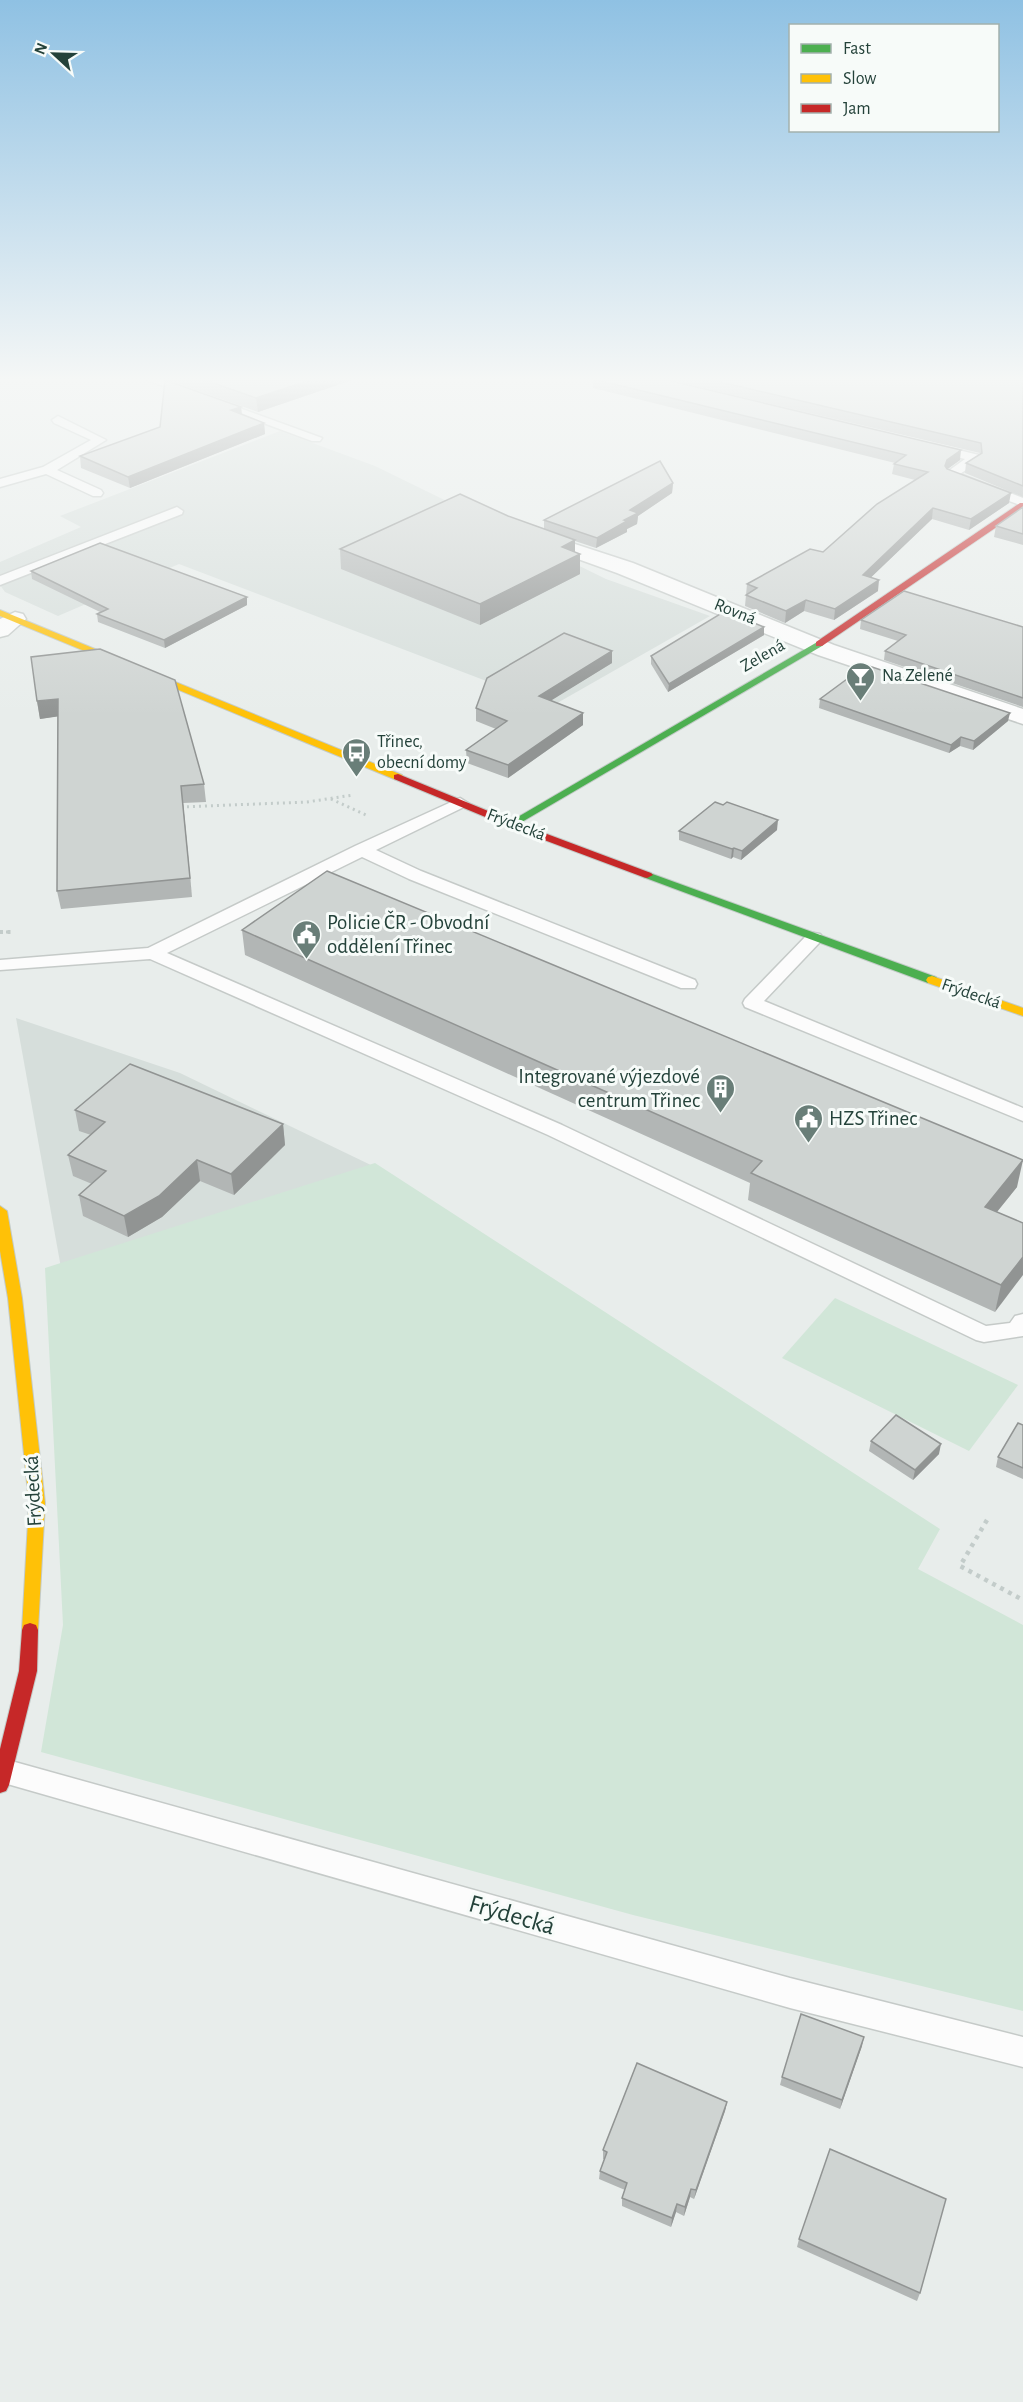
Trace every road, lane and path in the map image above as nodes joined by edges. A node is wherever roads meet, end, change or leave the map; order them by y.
1 (993, 492) edge
2 (1023, 504) edge
3 (177, 511) dead end
4 (516, 530) edge
5 (0, 581) edge
6 (5, 621) edge
7 (817, 645) junction
8 (1023, 717) edge
9 (364, 793) dead end
10 (460, 803) junction
11 (170, 807) edge
12 (511, 824) junction
13 (361, 850) junction
14 (814, 938) junction
15 (152, 953) junction
16 (0, 965) edge
17 (688, 984) dead end
18 (1023, 1012) edge
19 (1023, 1115) edge
20 (0, 1211) edge
21 (1023, 1322) edge
22 (987, 1520) dead end
23 (1023, 1600) edge
24 (2, 1778) edge
25 (1023, 2052) edge

1 - 2 lane
2 - 7 street, Zelená
3 - 5 lane
4 - 7 street, Rovná
6 - 10 street, Frýdecká
7 - 8 street, Rovná
7 - 12 street, Zelená
9 - 11 path
10 - 12 street, Frýdecká
10 - 13 lane
12 - 14 street, Frýdecká
13 - 15 lane
13 - 17 lane
14 - 18 street, Frýdecká
14 - 19 lane
15 - 16 lane
15 - 21 lane
20 - 24 street, Frýdecká
22 - 23 path
24 - 25 lane, Frýdecká

